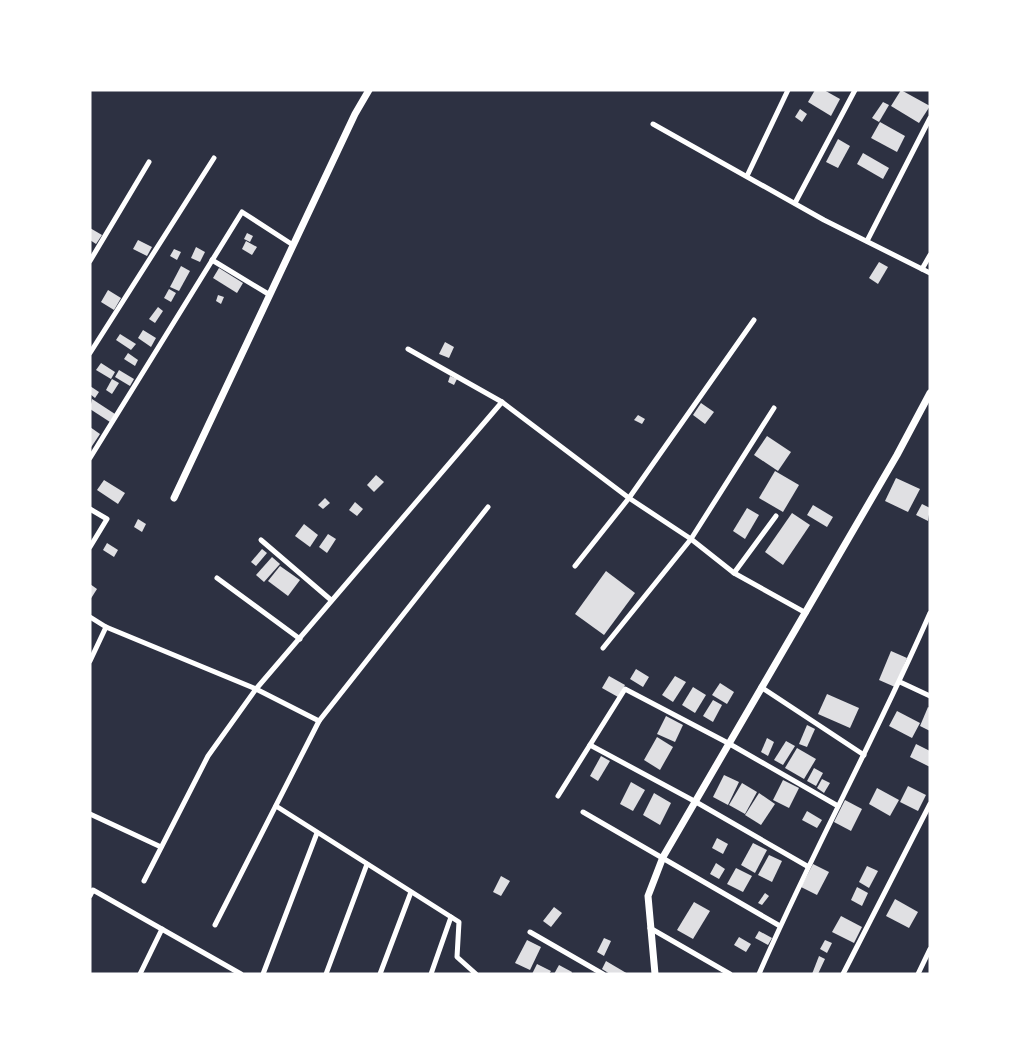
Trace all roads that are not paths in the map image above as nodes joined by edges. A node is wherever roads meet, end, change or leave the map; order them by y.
1 (369, 90) edge
2 (788, 90) edge
3 (855, 90) edge
4 (930, 118) edge
5 (653, 124) dead end
6 (214, 158) dead end
7 (149, 162) dead end
8 (747, 176) junction
9 (795, 203) junction
10 (867, 241) junction
11 (293, 245) junction
12 (930, 255) edge
13 (213, 260) junction
14 (90, 261) edge
15 (922, 269) junction
16 (930, 273) edge
17 (270, 295) junction
18 (754, 320) dead end
19 (408, 349) dead end
20 (90, 353) edge
21 (930, 393) edge
22 (502, 402) junction
23 (774, 408) dead end
24 (90, 458) edge
25 (174, 498) dead end
26 (629, 498) junction
27 (488, 507) dead end
28 (90, 509) edge
29 (776, 516) dead end
30 (692, 539) junction
31 (261, 540) dead end
32 (90, 547) edge
33 (575, 566) dead end
34 (734, 573) junction
35 (217, 578) dead end
36 (331, 600) junction
37 (806, 613) junction
38 (930, 613) edge
39 (90, 616) edge
40 (106, 627) junction
41 (300, 639) junction
42 (603, 648) dead end
43 (90, 661) edge
44 (900, 682) junction
45 (761, 687) junction
46 (256, 689) junction
47 (930, 696) edge
48 (319, 721) junction
49 (728, 743) junction
50 (590, 745) junction
51 (864, 755) junction
52 (558, 796) dead end
53 (696, 802) junction
54 (930, 804) edge
55 (276, 806) junction
56 (838, 806) junction
57 (583, 812) dead end
58 (90, 814) edge
59 (317, 833) junction
60 (161, 847) junction
61 (663, 857) junction
62 (367, 864) junction
63 (807, 866) junction
64 (144, 881) dead end
65 (411, 892) junction
66 (90, 896) edge
67 (451, 917) junction
68 (215, 925) dead end
69 (780, 926) junction
70 (650, 928) junction
71 (162, 929) junction
72 (530, 932) dead end
73 (930, 949) edge
74 (140, 974) edge
75 (241, 974) edge
76 (263, 974) edge
77 (326, 974) edge
78 (380, 974) edge
79 (430, 974) edge
80 (477, 974) edge
81 (603, 974) edge
82 (655, 974) edge
83 (730, 974) edge
84 (759, 974) edge
85 (843, 974) edge
86 (918, 974) edge

1 - 11 street
2 - 8 street
3 - 9 street
4 - 10 street
5 - 8 street
6 - 20 street
7 - 14 street
8 - 9 street
9 - 10 street
10 - 15 street
11 - 13 street
11 - 17 street
12 - 15 street
13 - 17 street
13 - 24 street
15 - 16 street
17 - 25 street
18 - 26 street
19 - 22 street
21 - 37 street
22 - 26 street
22 - 36 street
23 - 30 street
26 - 30 street
26 - 33 street
27 - 48 street
28 - 32 street
29 - 34 street
30 - 34 street
30 - 42 street
31 - 36 street
34 - 37 street
35 - 41 street
36 - 41 street
37 - 45 street
38 - 44 street
39 - 40 street
40 - 43 street
40 - 46 street
41 - 46 street
44 - 47 street
44 - 51 street
45 - 49 street
45 - 51 street
46 - 48 street
46 - 60 street
48 - 55 street
49 - 50 street
49 - 53 street
49 - 56 street
50 - 52 street
50 - 53 street
51 - 56 street
53 - 61 street
53 - 63 street
54 - 85 street
55 - 59 street
55 - 68 street
56 - 63 street
57 - 61 street
58 - 60 street
59 - 62 street
59 - 76 street
60 - 64 street
61 - 69 street
61 - 70 street
62 - 65 street
62 - 77 street
63 - 69 street
65 - 67 street
65 - 78 street
66 - 71 street
67 - 79 street
67 - 80 street
69 - 84 street
70 - 82 street
70 - 83 street
71 - 74 street
71 - 75 street
72 - 81 street
73 - 86 street

